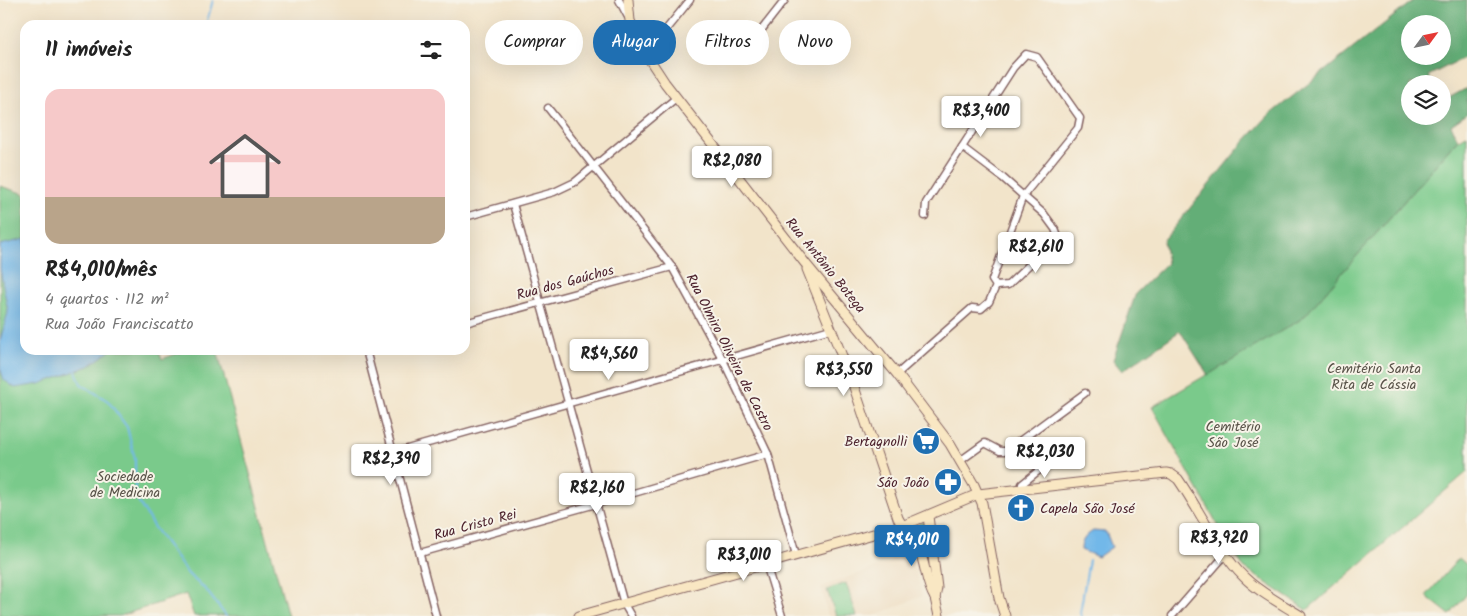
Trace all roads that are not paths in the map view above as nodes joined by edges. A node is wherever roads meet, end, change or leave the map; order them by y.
1 (619, 0) edge
2 (628, 0) edge
3 (690, 0) edge
4 (785, 0) edge
5 (629, 20) edge
6 (630, 20) edge
7 (674, 20) edge
8 (769, 20) edge
9 (654, 65) edge
10 (676, 98) junction
11 (548, 108) dead end
12 (962, 147) junction
13 (594, 166) junction
14 (1023, 196) junction
15 (513, 204) junction
16 (470, 216) edge
17 (925, 216) dead end
18 (805, 263) junction
19 (672, 266) junction
20 (996, 286) junction
21 (540, 302) junction
22 (470, 322) edge
23 (831, 330) junction
24 (367, 355) edge
25 (723, 360) junction
26 (897, 374) junction
27 (1085, 393) dead end
28 (568, 404) junction
29 (393, 453) junction
30 (768, 454) junction
31 (1052, 460) dead end
32 (960, 461) junction
33 (1021, 489) junction
34 (978, 494) junction
35 (596, 504) junction
36 (928, 516) junction
37 (902, 526) junction
38 (420, 552) junction
39 (1226, 554) junction
40 (796, 555) junction
41 (766, 564) junction
42 (935, 598) junction
43 (624, 604) junction
44 (436, 616) edge
45 (579, 616) edge
46 (631, 616) edge
47 (782, 616) edge
48 (939, 616) edge
49 (1005, 616) edge
50 (1172, 616) edge
51 (1301, 616) edge

1 - 5 street
2 - 6 street, Rua Antônio Botega
3 - 7 street
4 - 8 street
9 - 10 street, Rua Antônio Botega
10 - 13 street
10 - 18 street, Rua Antônio Botega
11 - 13 street, Rua Olmiro Oliveira de Castro
12 - 14 street
12 - 14 street
12 - 17 street
13 - 15 street
13 - 19 street, Rua Olmiro Oliveira de Castro
14 - 20 street
14 - 20 street
15 - 16 street
15 - 21 street
18 - 23 street
18 - 26 street, Rua Antônio Botega
19 - 21 street, Rua dos Gaúchos
19 - 25 street, Rua Olmiro Oliveira de Castro
20 - 26 street
21 - 22 street, Rua dos Gaúchos
21 - 28 street
23 - 25 street
23 - 37 street
24 - 29 street
25 - 28 street
25 - 30 street, Rua Olmiro Oliveira de Castro
26 - 32 street, Rua Antônio Botega
27 - 32 street
28 - 29 street
28 - 35 street
29 - 38 street
30 - 35 street, Rua Cristo Rei
30 - 40 street, Rua Olmiro Oliveira de Castro
31 - 33 street
32 - 34 street, Rua Antônio Botega
33 - 34 street
33 - 39 street
34 - 36 street
34 - 49 street, Rua Antônio Botega
35 - 38 street, Rua Cristo Rei
35 - 43 street
36 - 37 street
36 - 42 street
37 - 40 street
37 - 42 street
38 - 44 street
39 - 50 street
39 - 51 street
40 - 41 street
41 - 43 street
41 - 47 street
42 - 48 street
43 - 45 street
43 - 46 street

